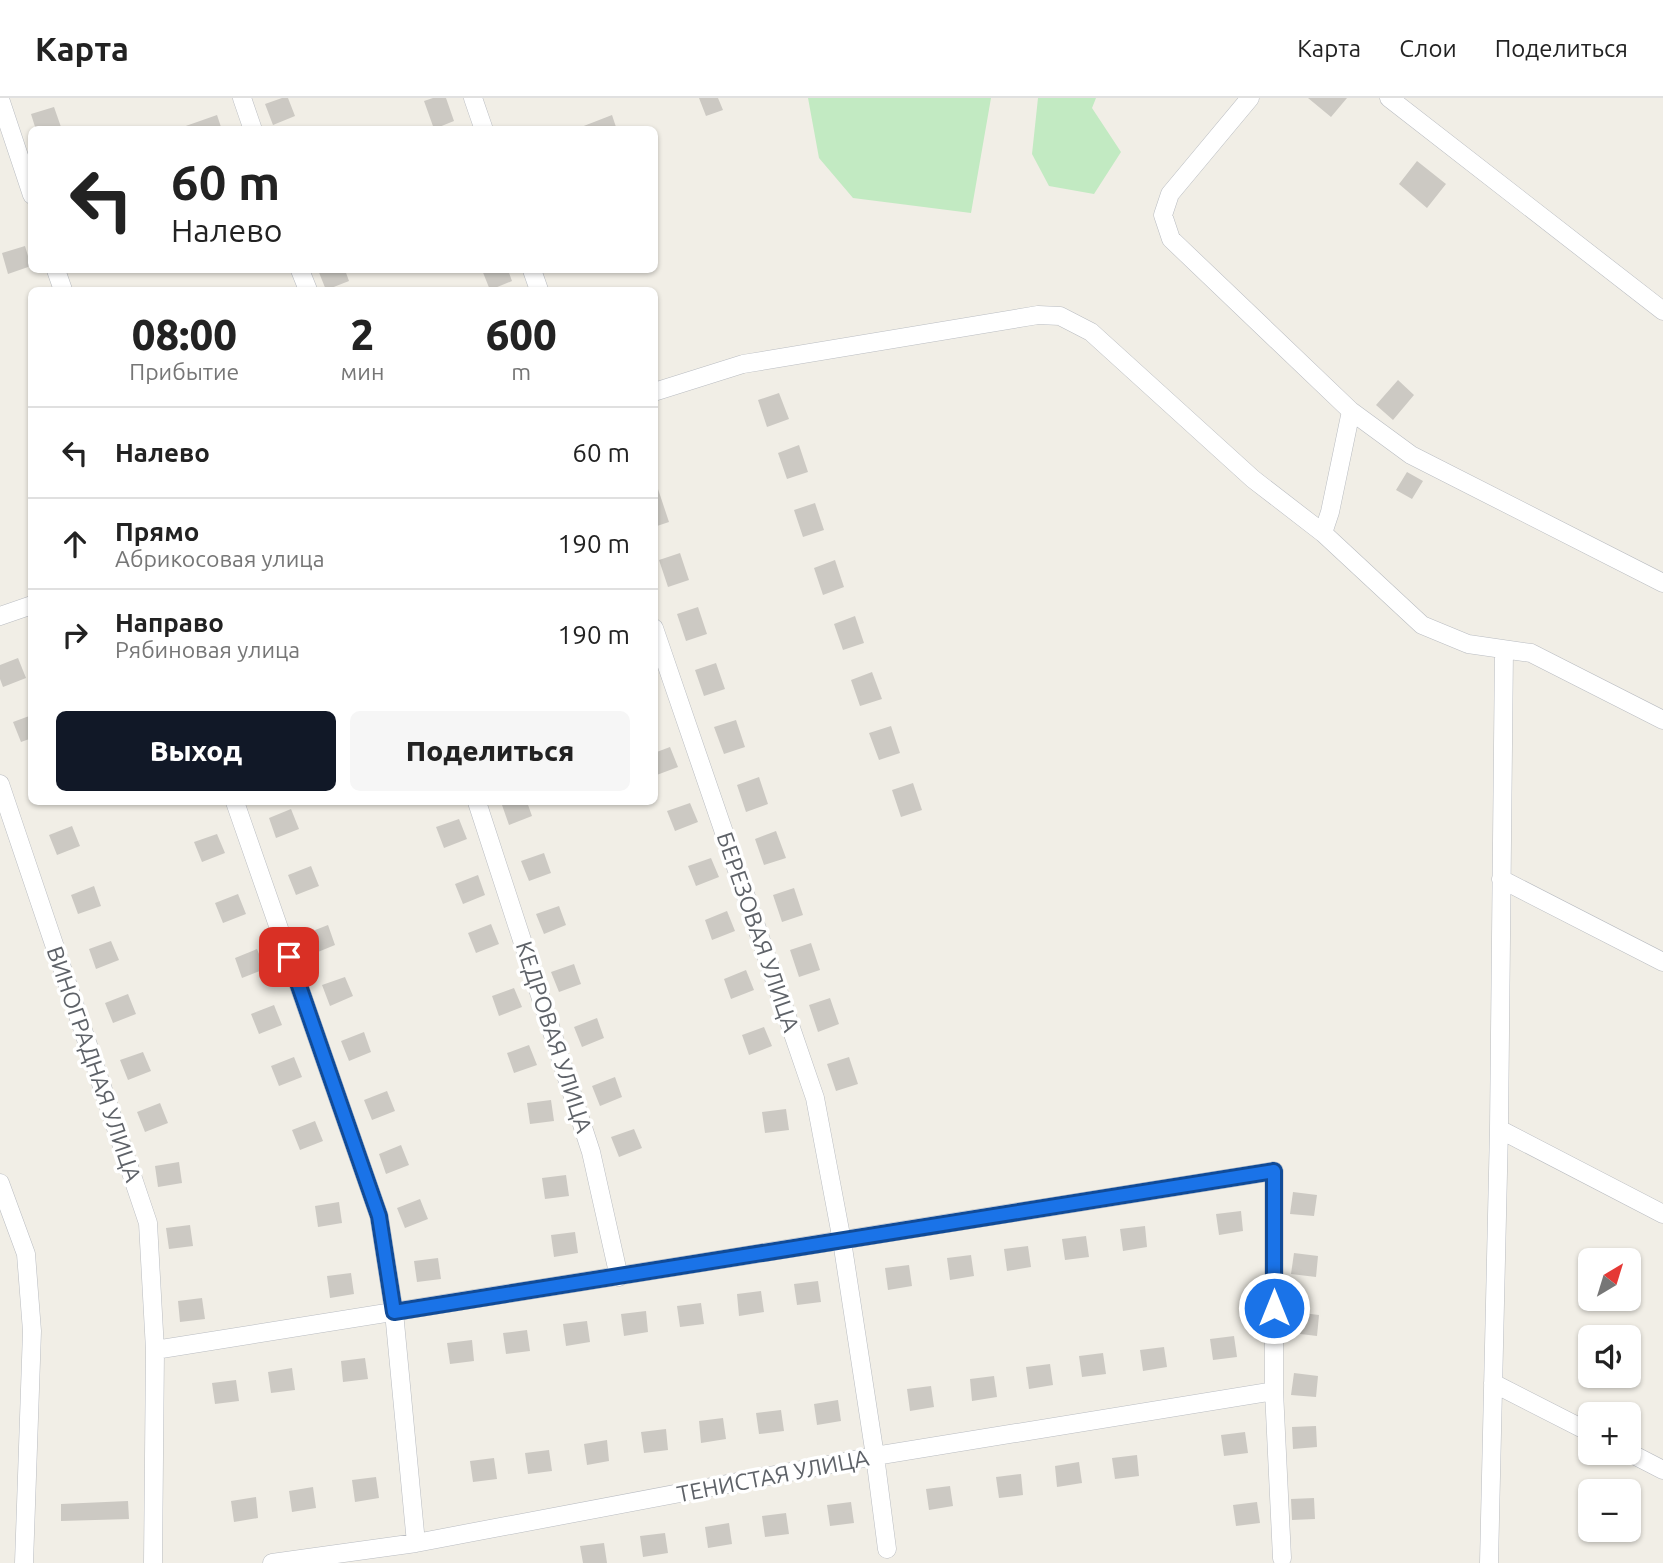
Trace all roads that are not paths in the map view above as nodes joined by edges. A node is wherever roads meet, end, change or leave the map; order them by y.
1 (242, 98) edge
2 (473, 98) edge
3 (1250, 98) edge
4 (1389, 98) edge
5 (0, 99) edge
6 (252, 126) edge
7 (483, 126) edge
8 (28, 183) edge
9 (1663, 311) edge
10 (658, 391) edge
11 (1351, 411) junction
12 (1323, 533) junction
13 (1663, 583) edge
14 (28, 606) edge
15 (0, 616) edge
16 (658, 640) edge
17 (1504, 650) junction
18 (1663, 720) edge
19 (0, 784) edge
20 (236, 805) edge
21 (478, 805) edge
22 (1501, 879) junction
23 (1663, 962) edge
24 (1499, 1129) junction
25 (0, 1183) edge
26 (1663, 1214) edge
27 (842, 1241) junction
28 (619, 1276) junction
29 (394, 1312) junction
30 (155, 1350) junction
31 (1493, 1383) junction
32 (1274, 1391) junction
33 (1578, 1426) edge
34 (875, 1457) junction
35 (1641, 1459) edge
36 (1663, 1470) edge
37 (416, 1543) junction
38 (887, 1549) dead end
39 (1282, 1558) dead end
40 (24, 1563) edge
41 (153, 1563) edge
42 (272, 1563) edge
43 (1489, 1563) edge

1 - 6 street
2 - 7 street
3 - 11 street
4 - 9 street
5 - 8 street
10 - 12 street
11 - 12 street
11 - 13 street
12 - 17 street
14 - 15 street
16 - 27 street, БЕРЕЗОВАЯ УЛИЦА
17 - 18 street
17 - 22 street
19 - 30 street, ВИНОГРАДНАЯ УЛИЦА
20 - 29 street
21 - 28 street, КЕДРОВАЯ УЛИЦА
22 - 23 street
22 - 24 street
24 - 26 street
24 - 31 street
25 - 40 street
27 - 28 street
27 - 32 street
27 - 34 street, БЕРЕЗОВАЯ УЛИЦА
28 - 29 street
29 - 30 street
29 - 37 street
30 - 41 street, ВИНОГРАДНАЯ УЛИЦА
31 - 33 street
31 - 43 street
32 - 34 street, ТЕНИСТАЯ УЛИЦА
32 - 39 street
34 - 37 street, ТЕНИСТАЯ УЛИЦА
34 - 38 street, БЕРЕЗОВАЯ УЛИЦА
35 - 36 street
37 - 42 street, ТЕНИСТАЯ УЛИЦА

